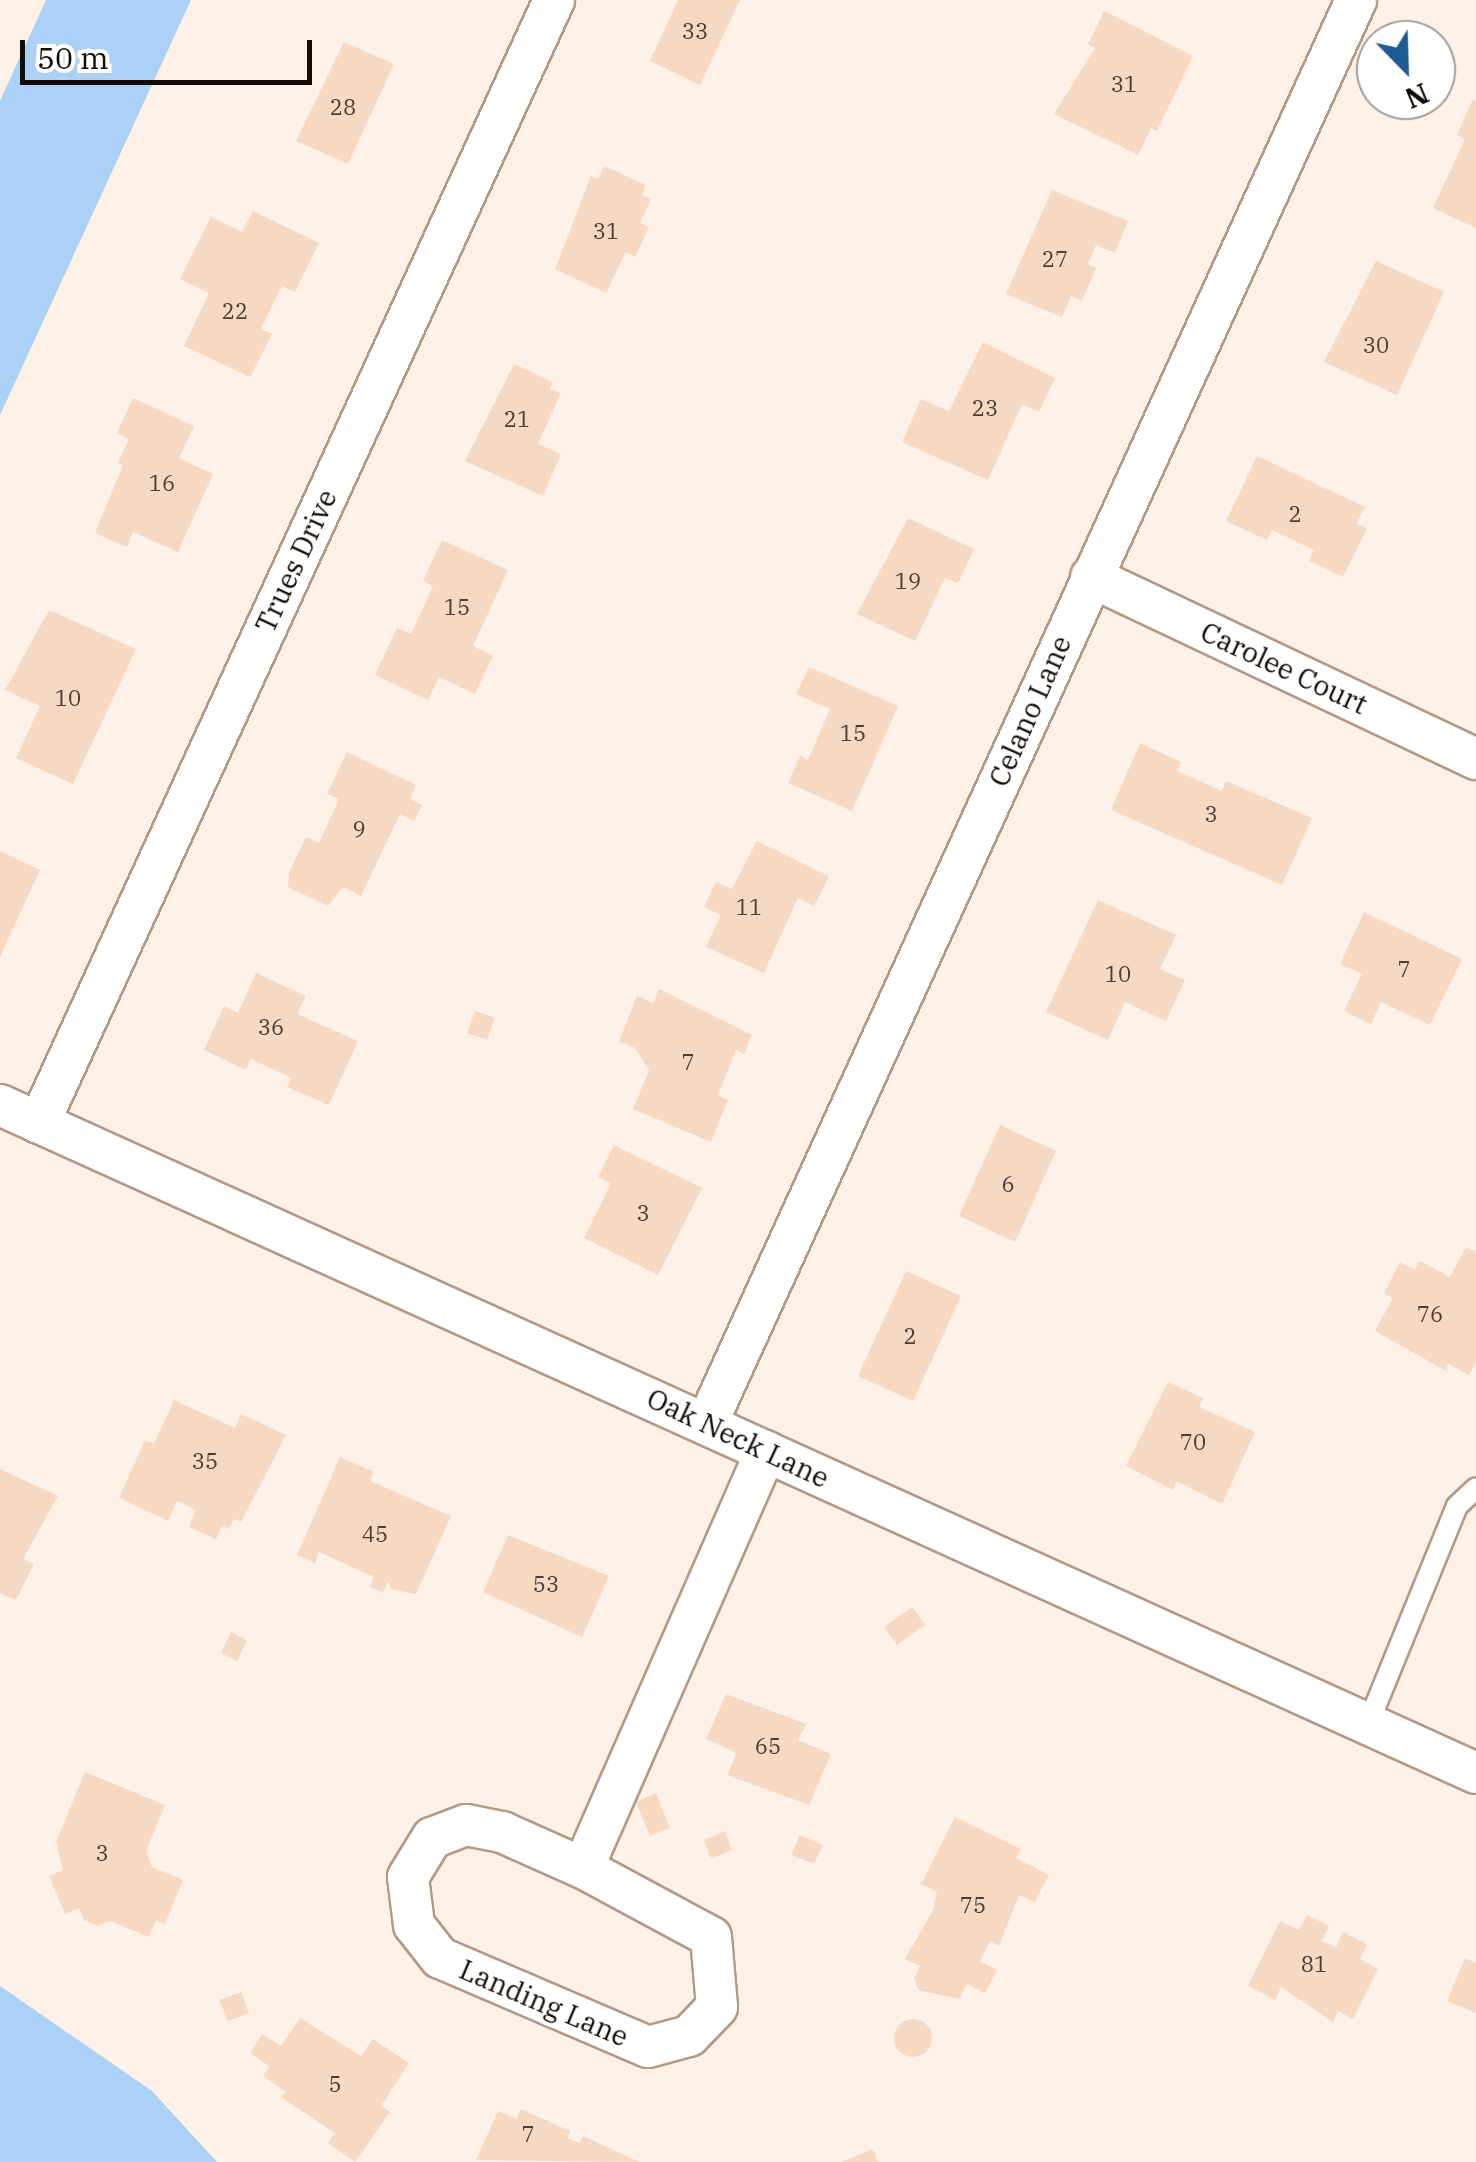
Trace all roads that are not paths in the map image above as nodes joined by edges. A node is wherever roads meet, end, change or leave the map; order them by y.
1 (554, 0) edge
2 (1356, 0) edge
3 (1091, 577) junction
4 (1476, 759) edge
5 (0, 1105) edge
6 (39, 1123) junction
7 (707, 1423) junction
8 (766, 1451) junction
9 (1476, 1488) edge
10 (1368, 1724) junction
11 (1476, 1773) edge
12 (584, 1868) junction

1 - 6 street, Trues Drive
2 - 3 street, Celano Lane
3 - 4 street, Carolee Court
3 - 7 street, Celano Lane
5 - 6 street, Oak Neck Lane
6 - 7 street, Oak Neck Lane
7 - 8 street, Oak Neck Lane
8 - 10 street, Oak Neck Lane
8 - 12 street
9 - 10 lane
10 - 11 street, Oak Neck Lane
12 - 12 street, Landing Lane

